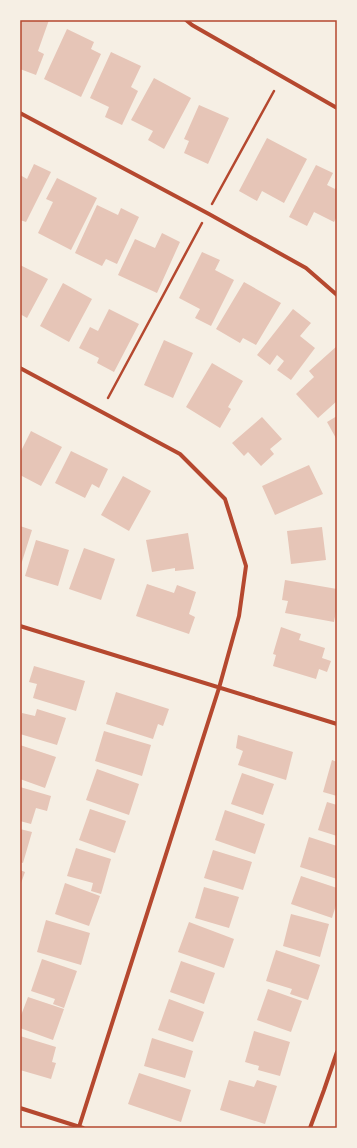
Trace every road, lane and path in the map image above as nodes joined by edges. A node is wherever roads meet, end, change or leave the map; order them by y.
1 (186, 20) edge
2 (274, 91) dead end
3 (337, 108) edge
4 (20, 113) edge
5 (211, 206) dead end
6 (203, 222) dead end
7 (337, 295) edge
8 (20, 368) edge
9 (108, 398) dead end
10 (20, 626) edge
11 (219, 688) junction
12 (337, 724) edge
13 (337, 1052) edge
14 (20, 1108) edge
15 (81, 1127) edge
16 (310, 1128) edge

1 - 3 street
2 - 5 path
4 - 7 street
6 - 9 path
8 - 11 street
10 - 11 street
11 - 12 street
11 - 15 street
13 - 16 street
14 - 15 street

